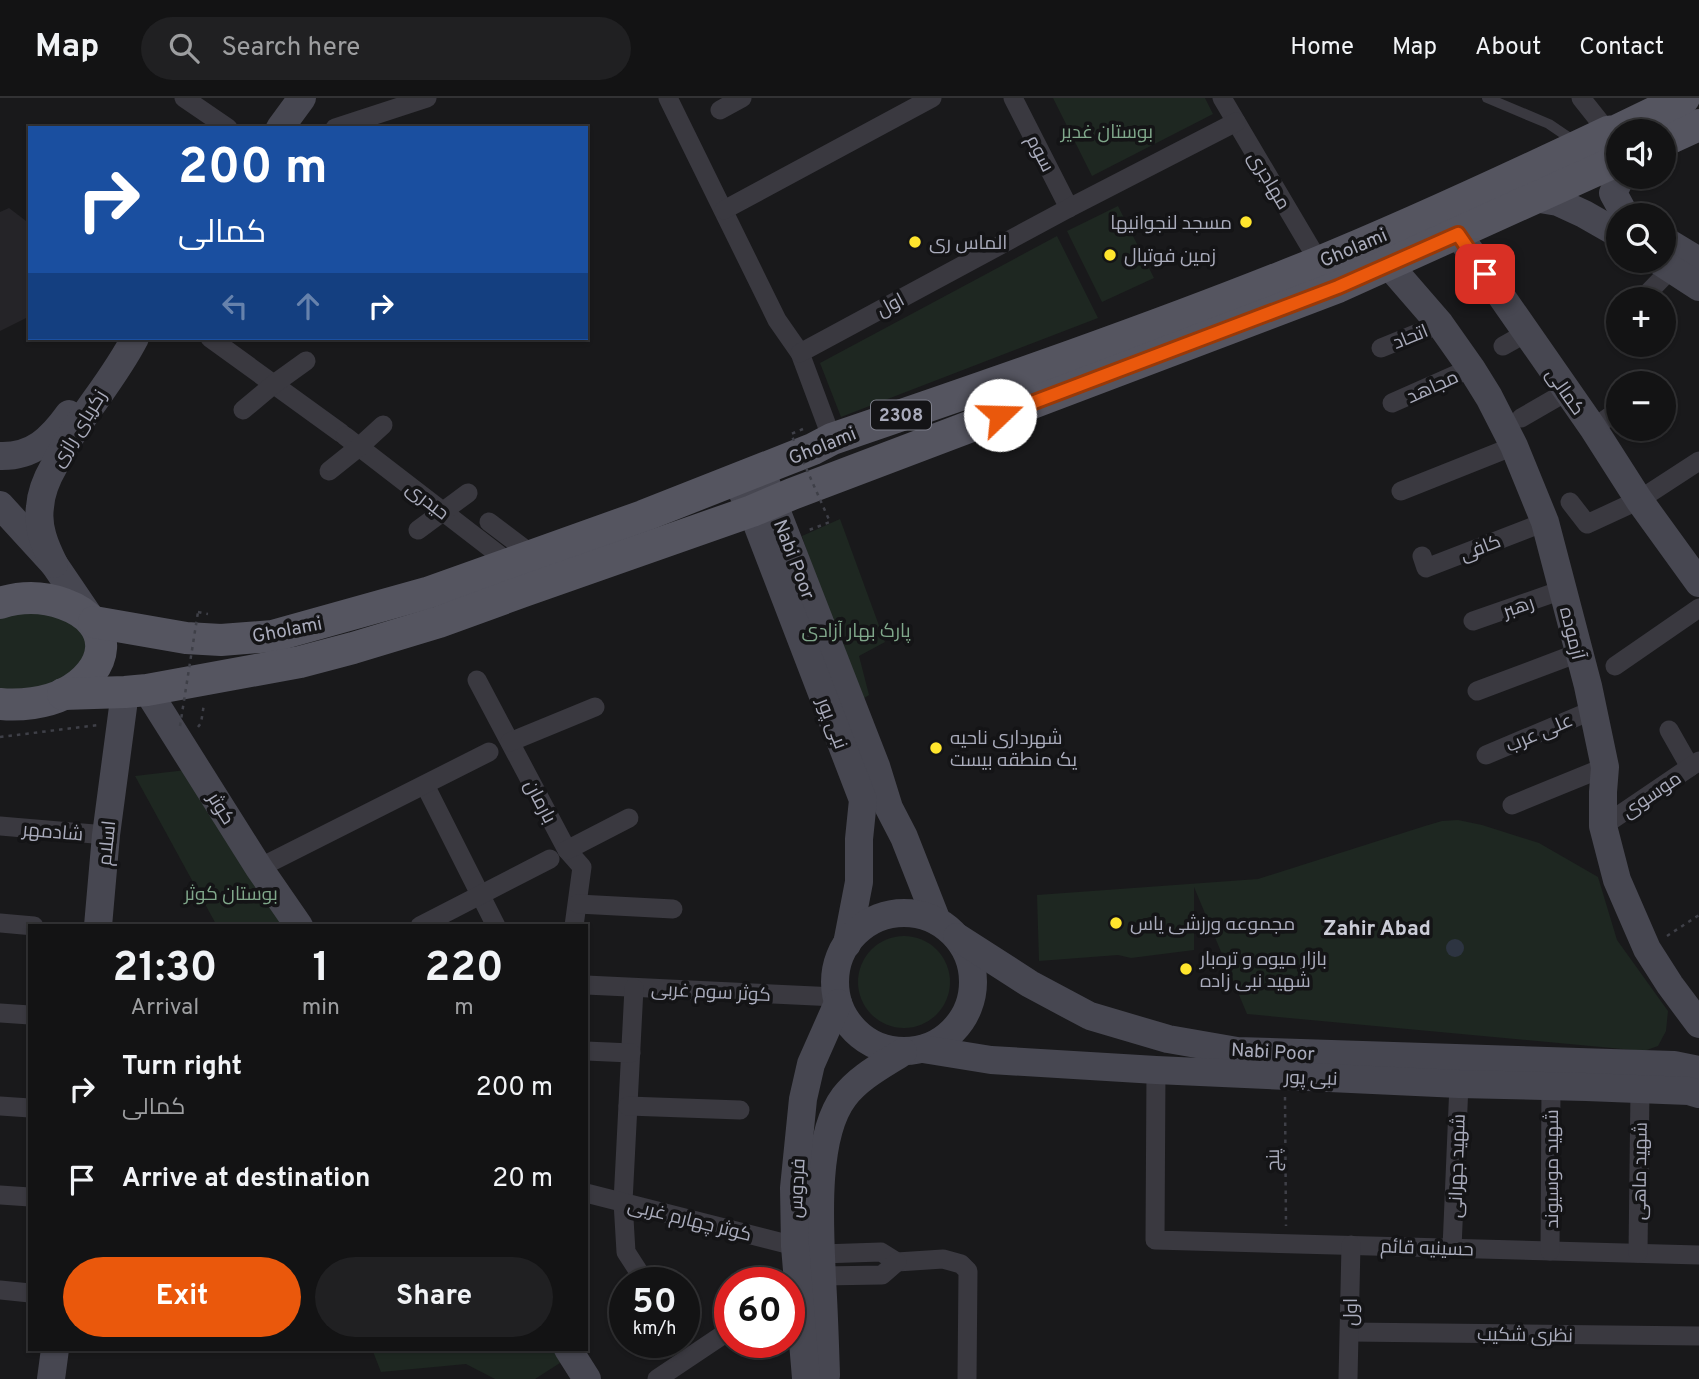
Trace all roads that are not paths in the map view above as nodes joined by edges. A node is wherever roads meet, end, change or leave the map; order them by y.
1 (184, 98) edge
2 (302, 98) edge
3 (427, 98) edge
4 (668, 98) edge
5 (742, 98) edge
6 (932, 98) edge
7 (1013, 98) edge
8 (1222, 98) edge
9 (1487, 98) edge
10 (1581, 98) edge
11 (1684, 98) edge
12 (720, 110) dead end
13 (1641, 119) edge
14 (1236, 122) junction
15 (1699, 125) edge
16 (225, 126) edge
17 (281, 126) edge
18 (341, 126) edge
19 (1606, 134) edge
20 (1676, 136) edge
21 (1580, 145) junction
22 (1606, 146) edge
23 (1606, 151) edge
24 (1534, 198) junction
25 (1069, 208) junction
26 (1606, 209) edge
27 (724, 210) junction
28 (1458, 234) junction
29 (1676, 247) edge
30 (1699, 261) edge
31 (1319, 262) junction
32 (1388, 264) junction
33 (1676, 272) edge
34 (1699, 287) edge
35 (1440, 324) junction
36 (123, 340) edge
37 (134, 340) edge
38 (213, 340) edge
39 (1381, 348) dead end
40 (800, 353) junction
41 (306, 361) dead end
42 (1471, 368) junction
43 (274, 384) junction
44 (1566, 392) junction
45 (1392, 403) dead end
46 (243, 410) dead end
47 (1521, 418) dead end
48 (1606, 419) edge
49 (383, 425) dead end
50 (1593, 428) junction
51 (818, 434) junction
52 (348, 439) junction
53 (1514, 446) junction
54 (0, 456) edge
55 (1699, 461) edge
56 (329, 471) dead end
57 (749, 475) junction
58 (1401, 491) dead end
59 (468, 493) dead end
60 (1639, 500) junction
61 (1570, 502) dead end
62 (0, 505) edge
63 (762, 507) junction
64 (443, 512) junction
65 (489, 522) dead end
66 (1545, 522) junction
67 (418, 530) dead end
68 (1422, 556) dead end
69 (522, 560) junction
70 (54, 564) junction
71 (1696, 572) edge
72 (1562, 590) junction
73 (0, 603) edge
74 (1699, 608) edge
75 (1473, 621) dead end
76 (94, 622) junction
77 (1578, 653) junction
78 (1615, 666) dead end
79 (477, 680) dead end
80 (1477, 691) dead end
81 (64, 695) junction
82 (131, 702) junction
83 (0, 704) edge
84 (595, 707) dead end
85 (1593, 710) junction
86 (1669, 730) dead end
87 (510, 742) junction
88 (489, 752) dead end
89 (1486, 755) dead end
90 (115, 761) junction
91 (1694, 764) edge
92 (1605, 767) junction
93 (425, 785) junction
94 (1512, 805) dead end
95 (629, 818) dead end
96 (0, 826) edge
97 (1602, 826) junction
98 (106, 835) junction
99 (558, 855) junction
100 (259, 868) junction
101 (480, 895) junction
102 (578, 904) junction
103 (673, 909) dead end
104 (0, 923) edge
105 (98, 924) edge
106 (298, 924) edge
107 (423, 924) edge
108 (495, 924) edge
109 (574, 924) edge
110 (28, 925) edge
111 (947, 929) junction
112 (847, 944) junction
113 (588, 985) edge
114 (634, 988) junction
115 (837, 1000) junction
116 (0, 1013) edge
117 (28, 1015) edge
118 (1699, 1024) edge
119 (913, 1050) junction
120 (588, 1051) edge
121 (631, 1053) junction
122 (1156, 1070) junction
123 (1699, 1070) edge
124 (1459, 1084) junction
125 (1551, 1086) junction
126 (1640, 1089) junction
127 (1699, 1094) edge
128 (0, 1106) edge
129 (628, 1107) junction
130 (28, 1108) edge
131 (740, 1110) dead end
132 (588, 1193) edge
133 (0, 1195) edge
134 (28, 1197) edge
135 (623, 1202) junction
136 (1350, 1245) junction
137 (1452, 1248) junction
138 (1550, 1251) junction
139 (1638, 1253) junction
140 (1699, 1255) edge
141 (636, 1267) edge
142 (794, 1267) edge
143 (804, 1267) edge
144 (805, 1271) edge
145 (0, 1290) edge
146 (28, 1293) edge
147 (1350, 1332) junction
148 (1699, 1336) edge
149 (55, 1351) edge
150 (678, 1358) edge
151 (818, 1378) edge
152 (51, 1379) edge
153 (657, 1379) edge
154 (967, 1379) edge
155 (1348, 1379) edge

1 - 16 street
2 - 17 main road
3 - 18 street
4 - 27 street
5 - 12 street
6 - 27 street
7 - 25 street, سوم
8 - 14 street, مهاجری
9 - 21 lane
10 - 19 street
11 - 13 main road, Gholami / 2308
14 - 25 street, اول
14 - 31 street, مهاجری
15 - 20 main road
21 - 22 main road, Gholami / 2308
21 - 31 main road, Gholami / 2308
23 - 24 main road, Gholami / 2308
24 - 26 main road
24 - 28 main road, Gholami / 2308
25 - 40 street, اول
27 - 40 street
28 - 32 main road, Gholami / 2308
28 - 44 main road, کمالی
29 - 30 main road
31 - 51 main road, Gholami / 2308
32 - 35 main road, آزموده
32 - 63 main road, Gholami / 2308
33 - 34 main road
35 - 39 street, اتحاد
35 - 42 main road, آزموده
36 - 54 main road, زکریای رازی
37 - 70 main road, زکریای رازی
38 - 43 street, حیدری
40 - 51 street
41 - 43 street
42 - 45 street, مجاهد
42 - 53 main road, آزموده
43 - 46 street
43 - 52 street, حیدری
44 - 47 street
44 - 50 main road, کمالی
48 - 50 street
49 - 52 street
50 - 60 main road, کمالی
51 - 57 main road, Gholami / 2308
52 - 56 street
52 - 64 street, حیدری
53 - 58 street
53 - 66 main road, آزموده
55 - 60 street
57 - 63 main road, Nabi Poor
57 - 69 main road, Gholami / 2308
59 - 64 street
60 - 61 street
60 - 71 main road, کمالی
62 - 70 main road
63 - 82 main road, Gholami / 2308
63 - 111 main road, Nabi Poor
63 - 112 main road, نبی پور
64 - 67 street
64 - 69 street, حیدری
65 - 69 street
66 - 68 street, کافی
66 - 72 main road, آزموده
69 - 76 main road, Gholami / 2308
70 - 76 main road
72 - 75 street, رهبر
72 - 77 main road, آزموده
73 - 76 main road
74 - 78 street
76 - 81 main road
77 - 80 street
77 - 85 main road, آزموده
79 - 87 street, بارمان
81 - 82 main road, Gholami / 2308
81 - 83 main road, Gholami
82 - 90 main road
82 - 90 main road, اسلام
82 - 100 main road, کوثر
84 - 87 street
85 - 89 street, علی عرب
85 - 92 main road, آزموده
86 - 91 street
87 - 99 street, بارمان
88 - 93 street
90 - 98 main road, اسلام
91 - 97 street, موسوی
92 - 94 street
92 - 97 main road, آزموده
93 - 100 street
93 - 101 street
95 - 99 street
96 - 98 street, شادمهر
97 - 118 main road, آزموده
98 - 105 main road, اسلام
99 - 101 street
99 - 102 street, بارمان
100 - 106 main road, کوثر
101 - 107 street
101 - 108 street
102 - 103 street
102 - 109 street, بارمان
104 - 110 street
111 - 112 main road
111 - 119 main road
111 - 123 main road, Nabi Poor
112 - 115 main road
113 - 114 street, کوثر سوم غربی
114 - 115 street, کوثر سوم غربی
114 - 121 street
115 - 119 main road
115 - 143 main road, فردوس
116 - 117 street
119 - 122 main road, نبی پور
119 - 144 main road, فردوس
120 - 121 street
121 - 129 street
122 - 124 main road, نبی پور
122 - 136 street, حسینیه قائم
124 - 125 main road, نبی پور
124 - 137 street, شهید جهرانی
125 - 126 main road, نبی پور
125 - 138 street, شهید موسیوند
126 - 127 main road, نبی پور
126 - 139 street, شهید ماهی
128 - 130 street
129 - 131 street
129 - 135 street
132 - 135 street, کوثر چهارم غربی
133 - 134 street
135 - 141 street
135 - 142 street, کوثر چهارم غربی
136 - 137 street, حسینیه قائم
136 - 147 street, اول
137 - 138 street, حسینیه قائم
138 - 139 street, حسینیه قائم
139 - 140 street, حسینیه قائم
144 - 151 main road, فردوس
144 - 154 street, کوثر چهارم غربی
145 - 146 street
147 - 148 street, نظری شکیب
147 - 155 street, اول
149 - 152 main road
150 - 153 street

